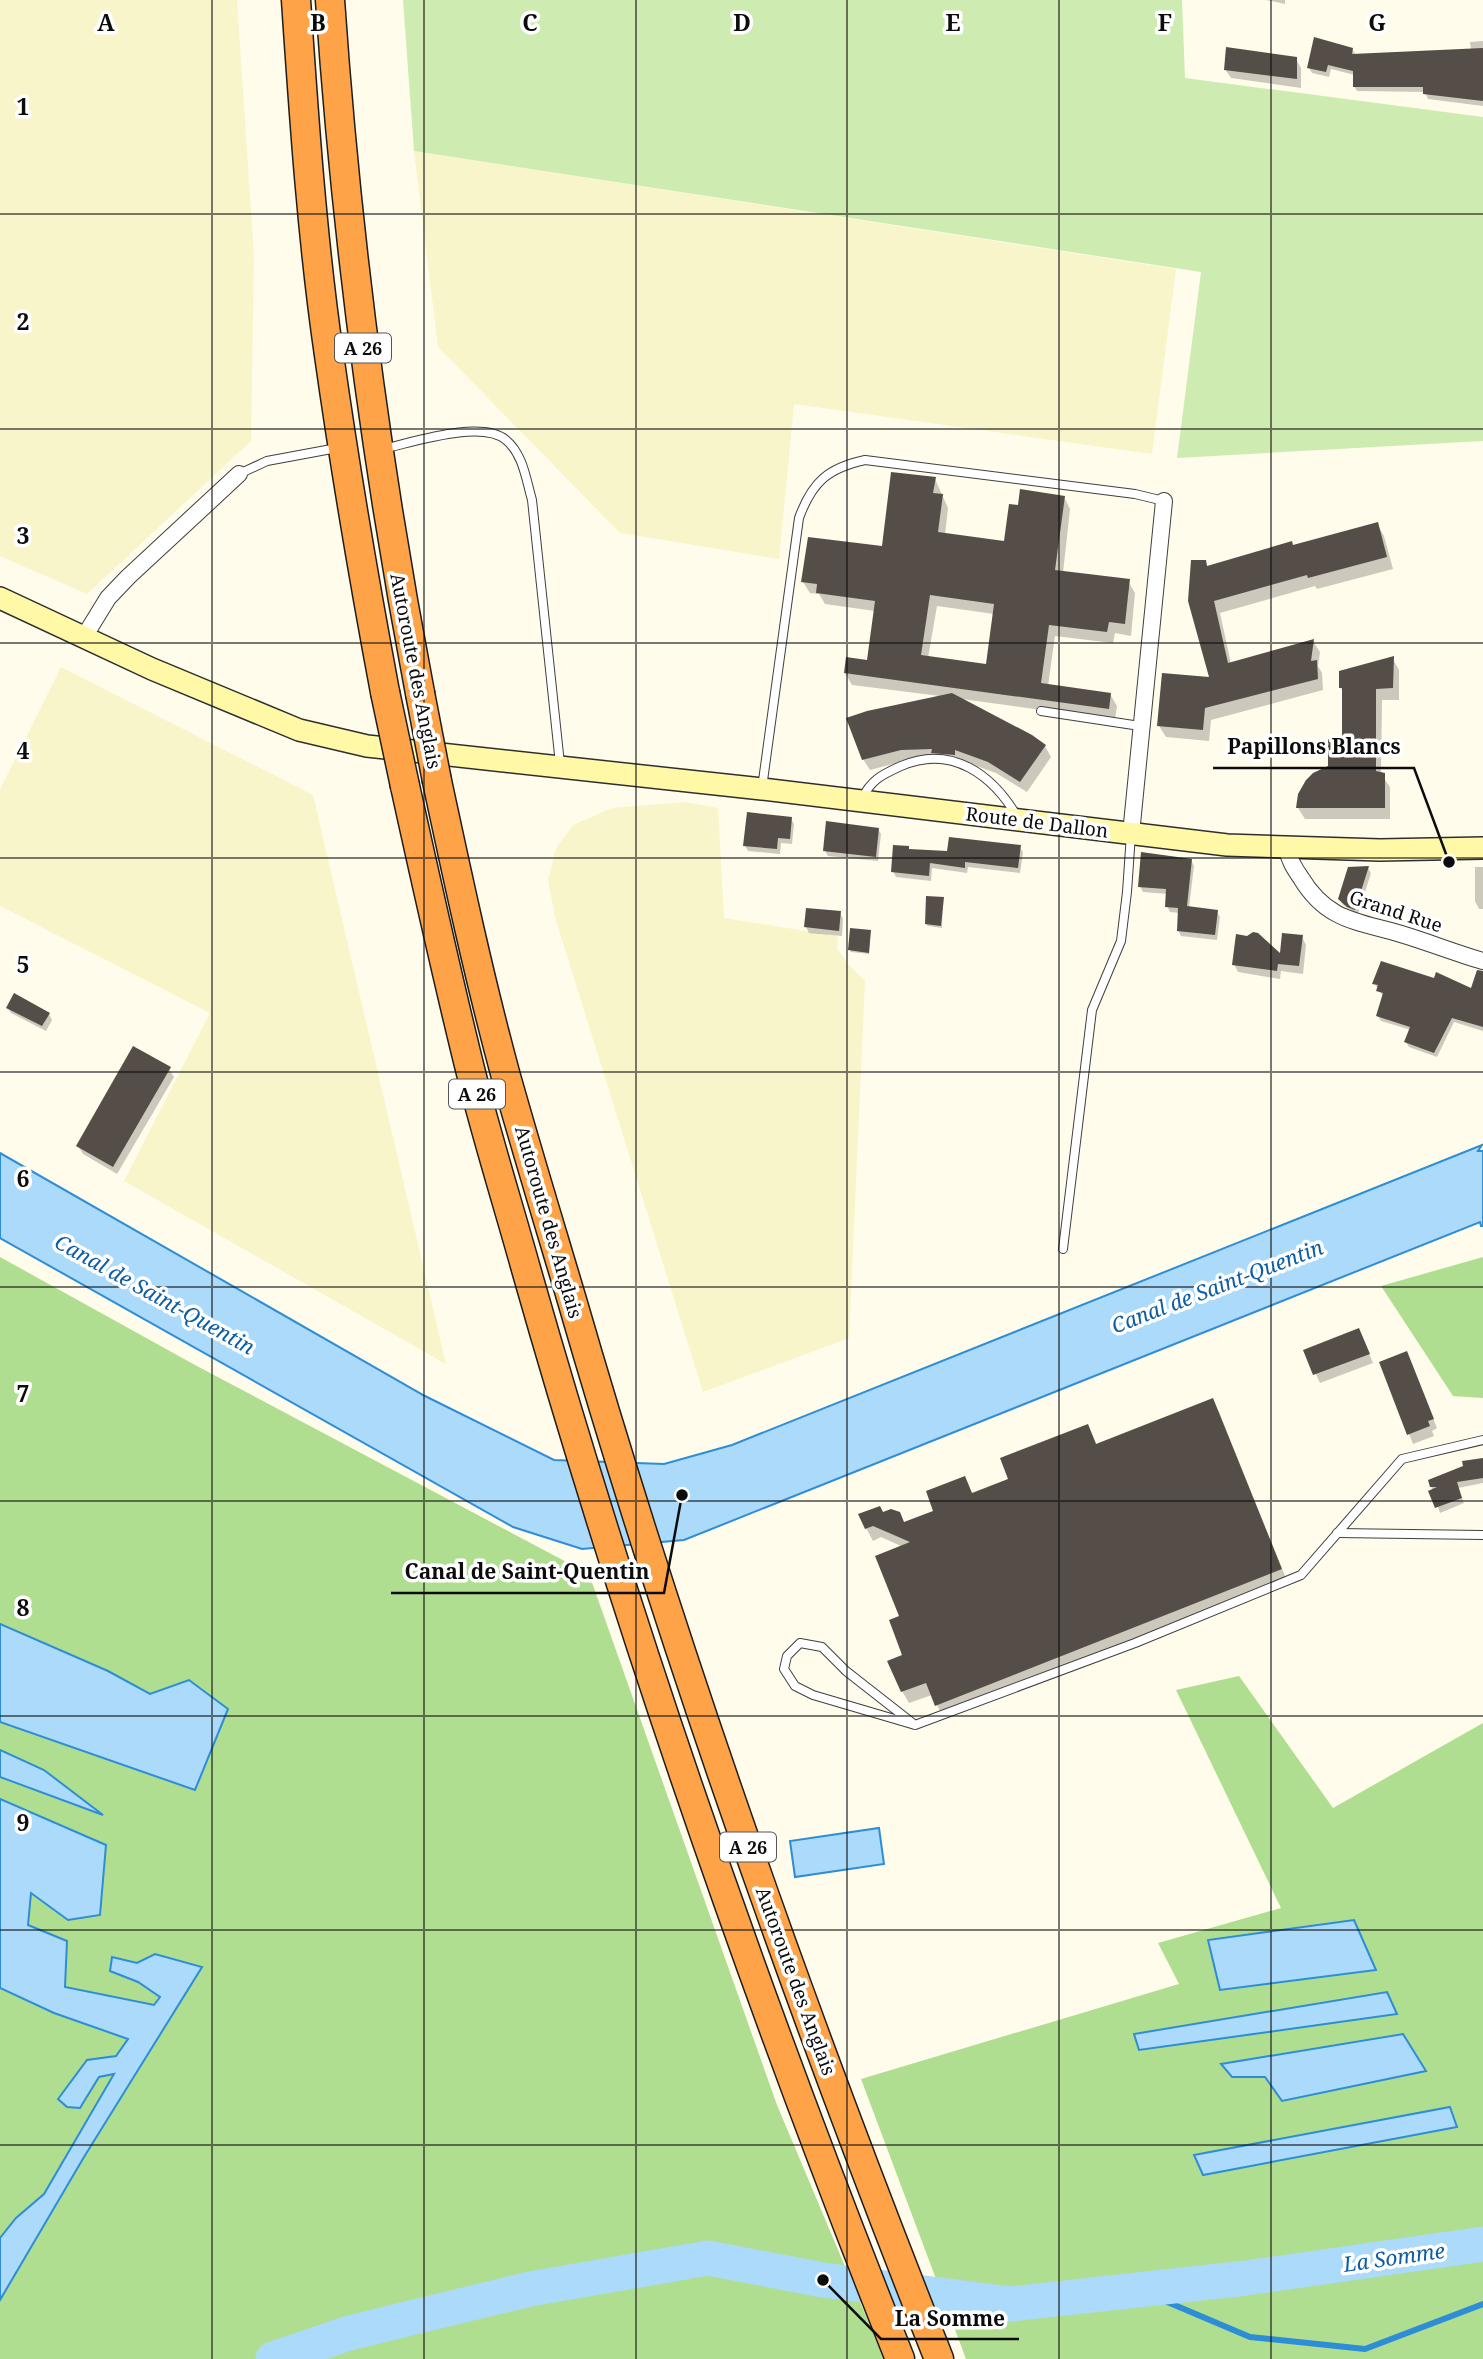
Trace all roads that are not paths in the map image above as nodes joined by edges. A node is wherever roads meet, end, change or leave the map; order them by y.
1 (296, 0) edge
2 (330, 0) edge
3 (343, 447) junction
4 (378, 450) junction
5 (239, 474) joint
6 (1164, 501) joint
7 (0, 598) edge
8 (84, 637) junction
9 (1041, 711) dead end
10 (1140, 726) junction
11 (560, 767) junction
12 (762, 789) junction
13 (860, 801) junction
14 (1019, 820) junction
15 (1131, 834) junction
16 (1483, 848) edge
17 (1287, 849) junction
18 (1483, 961) edge
19 (1063, 1249) dead end
20 (1483, 1440) edge
21 (1337, 1533) junction
22 (1483, 1535) edge
23 (915, 1725) junction
24 (900, 2359) edge
25 (939, 2359) edge

1 - 3 highway, Autoroute des Anglais / A 26
2 - 4 highway, Autoroute des Anglais / A 26
3 - 5 lane
3 - 24 highway, Autoroute des Anglais / A 26, bridge
4 - 11 lane
4 - 25 highway, Autoroute des Anglais / A 26, bridge
5 - 8 street
6 - 10 street
6 - 12 lane
7 - 8 street, Route de Dallon
8 - 11 street, Route de Dallon
9 - 10 lane
10 - 15 street
11 - 12 street, Route de Dallon
12 - 13 street, Route de Dallon
13 - 14 street, Route de Dallon
13 - 14 lane
14 - 15 street, Route de Dallon
15 - 17 street, Route de Dallon
15 - 19 lane
16 - 17 street, Route de Dallon
17 - 18 street, Grand Rue
20 - 21 lane
21 - 22 lane
21 - 23 lane
23 - 23 lane

